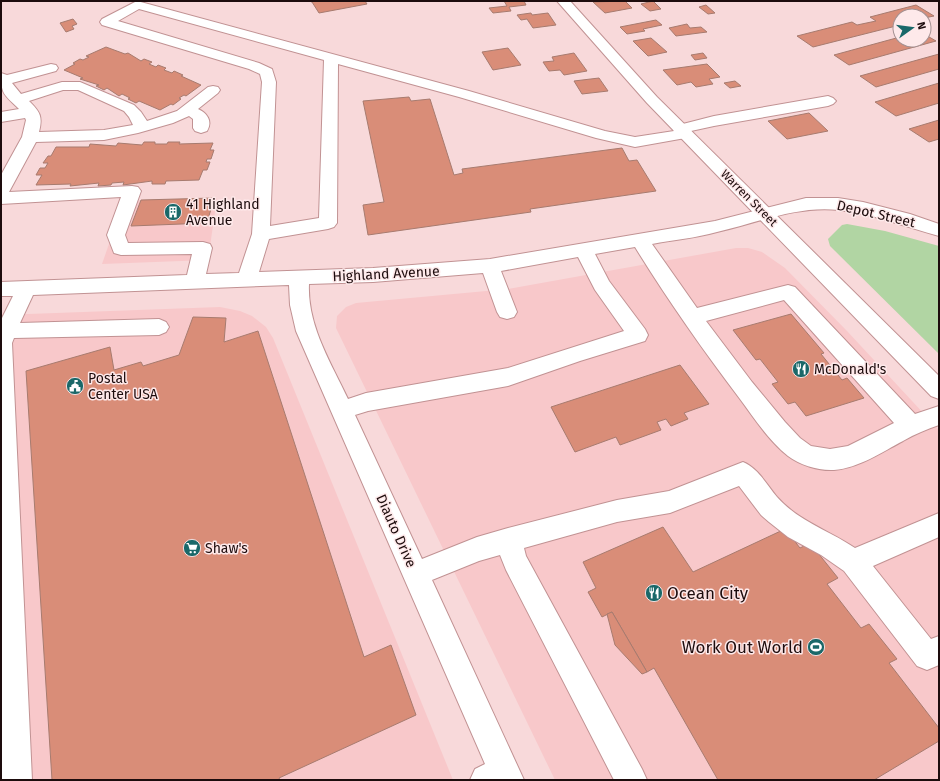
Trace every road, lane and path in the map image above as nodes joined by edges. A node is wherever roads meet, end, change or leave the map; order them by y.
1 (563, 1) edge
2 (331, 59) junction
3 (51, 68) dead end
4 (6, 88) edge
5 (213, 90) dead end
6 (828, 101) dead end
7 (188, 110) junction
8 (31, 112) junction
9 (1, 117) edge
10 (142, 127) junction
11 (201, 128) dead end
12 (683, 132) junction
13 (30, 137) junction
14 (1, 191) edge
15 (1, 198) edge
16 (765, 214) junction
17 (939, 230) edge
18 (261, 234) junction
19 (640, 241) junction
20 (583, 250) junction
21 (490, 266) junction
22 (300, 278) junction
23 (247, 280) junction
24 (195, 282) junction
25 (26, 288) junction
26 (1, 289) edge
27 (507, 312) dead end
28 (692, 317) junction
29 (159, 327) dead end
30 (3, 330) edge
31 (939, 390) edge
32 (342, 410) junction
33 (939, 415) edge
34 (911, 426) junction
35 (939, 525) edge
36 (508, 540) junction
37 (853, 562) junction
38 (416, 574) junction
39 (939, 650) edge
40 (500, 777) edge
41 (16, 780) edge
42 (631, 780) edge

1 - 12 street, Warren Street
2 - 12 street
2 - 18 street
2 - 18 street
3 - 4 street
4 - 8 street
4 - 10 street
5 - 7 street
6 - 12 street
7 - 10 street
7 - 11 street
8 - 9 street
8 - 13 street
10 - 13 street
12 - 16 street, Warren Street
13 - 14 street
15 - 24 street
16 - 17 street, Depot Street
16 - 19 street, Highland Avenue
16 - 31 street, Warren Street
18 - 23 street
19 - 20 street, Highland Avenue
19 - 28 street
20 - 21 street, Highland Avenue
20 - 32 street
21 - 22 street, Highland Avenue
21 - 27 street
22 - 23 street, Highland Avenue
22 - 32 street, Diauto Drive
23 - 24 street, Highland Avenue
24 - 25 street, Highland Avenue
25 - 26 street, Highland Avenue
25 - 30 street
28 - 34 street
28 - 34 street
29 - 30 street
30 - 41 street
32 - 38 street, Diauto Drive
33 - 34 street
35 - 37 street
36 - 37 street
36 - 38 street
36 - 42 street
37 - 39 street
38 - 40 street, Diauto Drive

